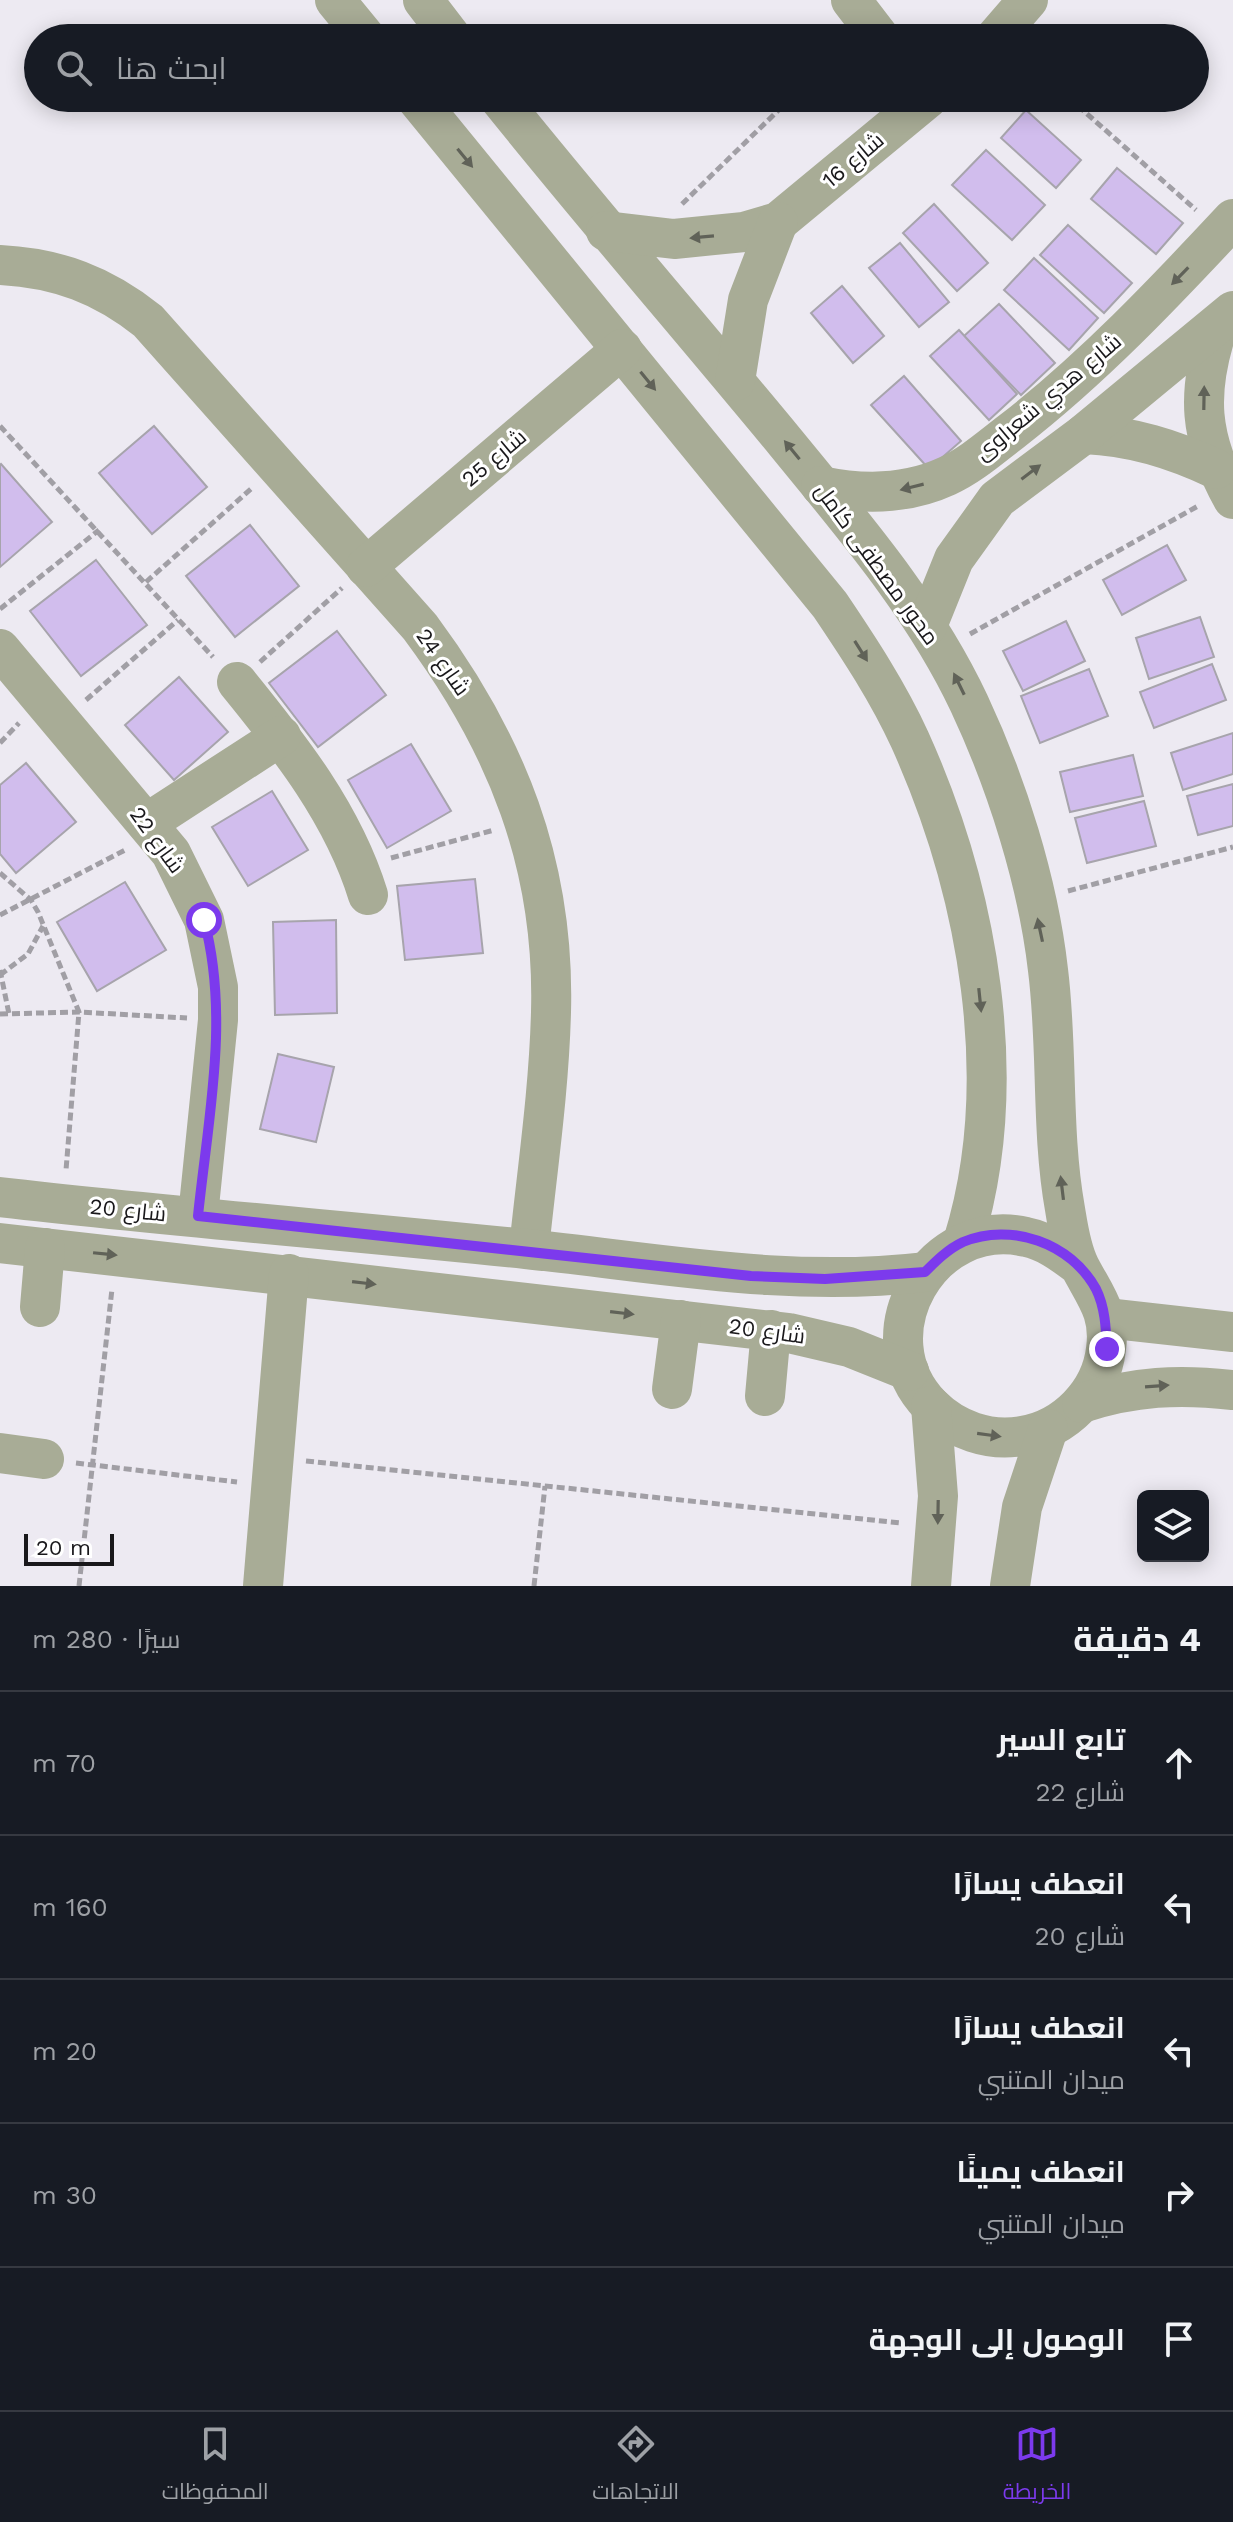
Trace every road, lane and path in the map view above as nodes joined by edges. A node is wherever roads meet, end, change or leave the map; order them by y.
1 (335, 0) edge
2 (423, 0) edge
3 (458, 0) edge
4 (851, 0) edge
5 (1028, 0) edge
6 (355, 24) edge
7 (441, 24) edge
8 (460, 24) edge
9 (869, 24) edge
10 (1007, 24) edge
11 (427, 112) edge
12 (510, 112) edge
13 (777, 112) edge
14 (911, 112) edge
15 (1086, 112) edge
16 (778, 222) junction
17 (1227, 226) edge
18 (606, 231) junction
19 (647, 238) junction
20 (0, 265) edge
21 (1225, 319) edge
22 (622, 349) junction
23 (735, 381) junction
24 (0, 426) edge
25 (1084, 434) junction
26 (970, 463) junction
27 (277, 466) junction
28 (821, 486) junction
29 (1225, 486) edge
30 (997, 499) junction
31 (99, 530) junction
32 (882, 565) junction
33 (366, 567) junction
34 (146, 582) junction
35 (830, 605) junction
36 (0, 609) edge
37 (178, 620) junction
38 (934, 638) junction
39 (0, 649) edge
40 (237, 682) junction
41 (61, 722) junction
42 (281, 736) junction
43 (526, 822) junction
44 (152, 828) junction
45 (1233, 847) edge
46 (0, 873) edge
47 (364, 881) joint
48 (1034, 899) junction
49 (31, 900) junction
50 (0, 915) edge
51 (43, 924) junction
52 (0, 973) edge
53 (79, 1012) junction
54 (0, 1014) edge
55 (9, 1014) junction
56 (218, 1020) junction
57 (7, 1198) edge
58 (63, 1203) junction
59 (198, 1216) junction
60 (963, 1242) junction
61 (18, 1245) edge
62 (529, 1249) junction
63 (117, 1256) junction
64 (1078, 1265) junction
65 (925, 1272) junction
66 (289, 1274) junction
67 (40, 1307) dead end
68 (1106, 1318) junction
69 (681, 1320) junction
70 (771, 1330) junction
71 (1233, 1332) edge
72 (909, 1371) junction
73 (672, 1389) dead end
74 (1233, 1390) edge
75 (765, 1396) dead end
76 (1082, 1403) junction
77 (931, 1406) junction
78 (1048, 1429) junction
79 (0, 1453) edge
80 (44, 1459) joint
81 (91, 1465) junction
82 (273, 1472) junction
83 (545, 1486) junction
84 (938, 1527) junction
85 (1012, 1584) edge
86 (79, 1586) edge
87 (263, 1586) edge
88 (534, 1586) edge
89 (931, 1586) edge

1 - 6 street
2 - 7 street
3 - 8 street
4 - 9 street
5 - 10 street
11 -> 22 street
12 - 18 street, محور مصطفى كامل
13 - 19 path
14 - 16 street, شارع 16
15 - 17 path
16 -> 19 street, شارع 16
16 - 23 street, شارع 16
17 -> 26 street, شارع هدي شعراوى
18 - 19 street, شارع 16
18 - 23 street, محور مصطفى كامل
20 - 27 street, شارع 24
21 - 25 street, شارع هدي شعراوى
29 -> 21 street
22 - 33 street, شارع 25
22 -> 35 street
28 -> 23 street, محور مصطفى كامل
24 - 31 path
25 - 29 street
30 -> 25 street, شارع هدي شعراوى
26 -> 28 street, شارع هدي شعراوى
26 - 30 street
27 - 33 street, شارع 24
27 - 34 path
28 - 32 street, محور مصطفى كامل
29 - 38 path
30 - 38 street, شارع هدي شعراوى
31 - 34 path
31 - 36 path
32 - 35 street
32 - 38 street, محور مصطفى كامل
33 - 40 path
33 - 43 street, شارع 24
34 - 37 path
35 -> 60 street
37 - 40 path
37 - 41 path
48 -> 38 street, محور مصطفى كامل
39 - 41 street, شارع 22
40 - 42 street
41 - 44 street, شارع 22
42 - 44 street
42 - 47 street
43 - 47 path
43 - 62 street, شارع 24
44 - 49 path
44 - 56 street, شارع 22
45 - 48 path
46 - 49 path
64 -> 48 street, محور مصطفى كامل
49 - 50 path
49 - 51 path
51 - 52 path
51 - 53 path
52 - 55 path
53 - 55 path
53 - 56 path
53 - 58 path
54 - 55 path
56 - 59 street, شارع 22
57 - 58 street, شارع 20
57 - 61 street
58 - 59 street, شارع 20
59 - 62 street, شارع 20
60 - 64 street
60 - 65 street
61 -> 63 street, شارع 20
61 - 67 street
62 - 65 street, شارع 20
63 - 66 street, شارع 20
63 - 81 path
64 - 68 street
65 - 72 street
66 -> 69 street, شارع 20
66 - 82 street
68 - 71 street
68 - 76 street
69 - 70 street, شارع 20
69 - 73 street
70 - 72 street, شارع 20
70 - 75 street
72 - 77 street
76 -> 74 street
76 - 78 street
77 -> 78 street
77 -> 84 street
78 - 85 street
79 - 80 street
80 - 81 path
81 - 82 path
81 - 86 path
82 - 83 path
82 - 87 street
83 - 84 path
83 - 88 path
84 - 89 street

